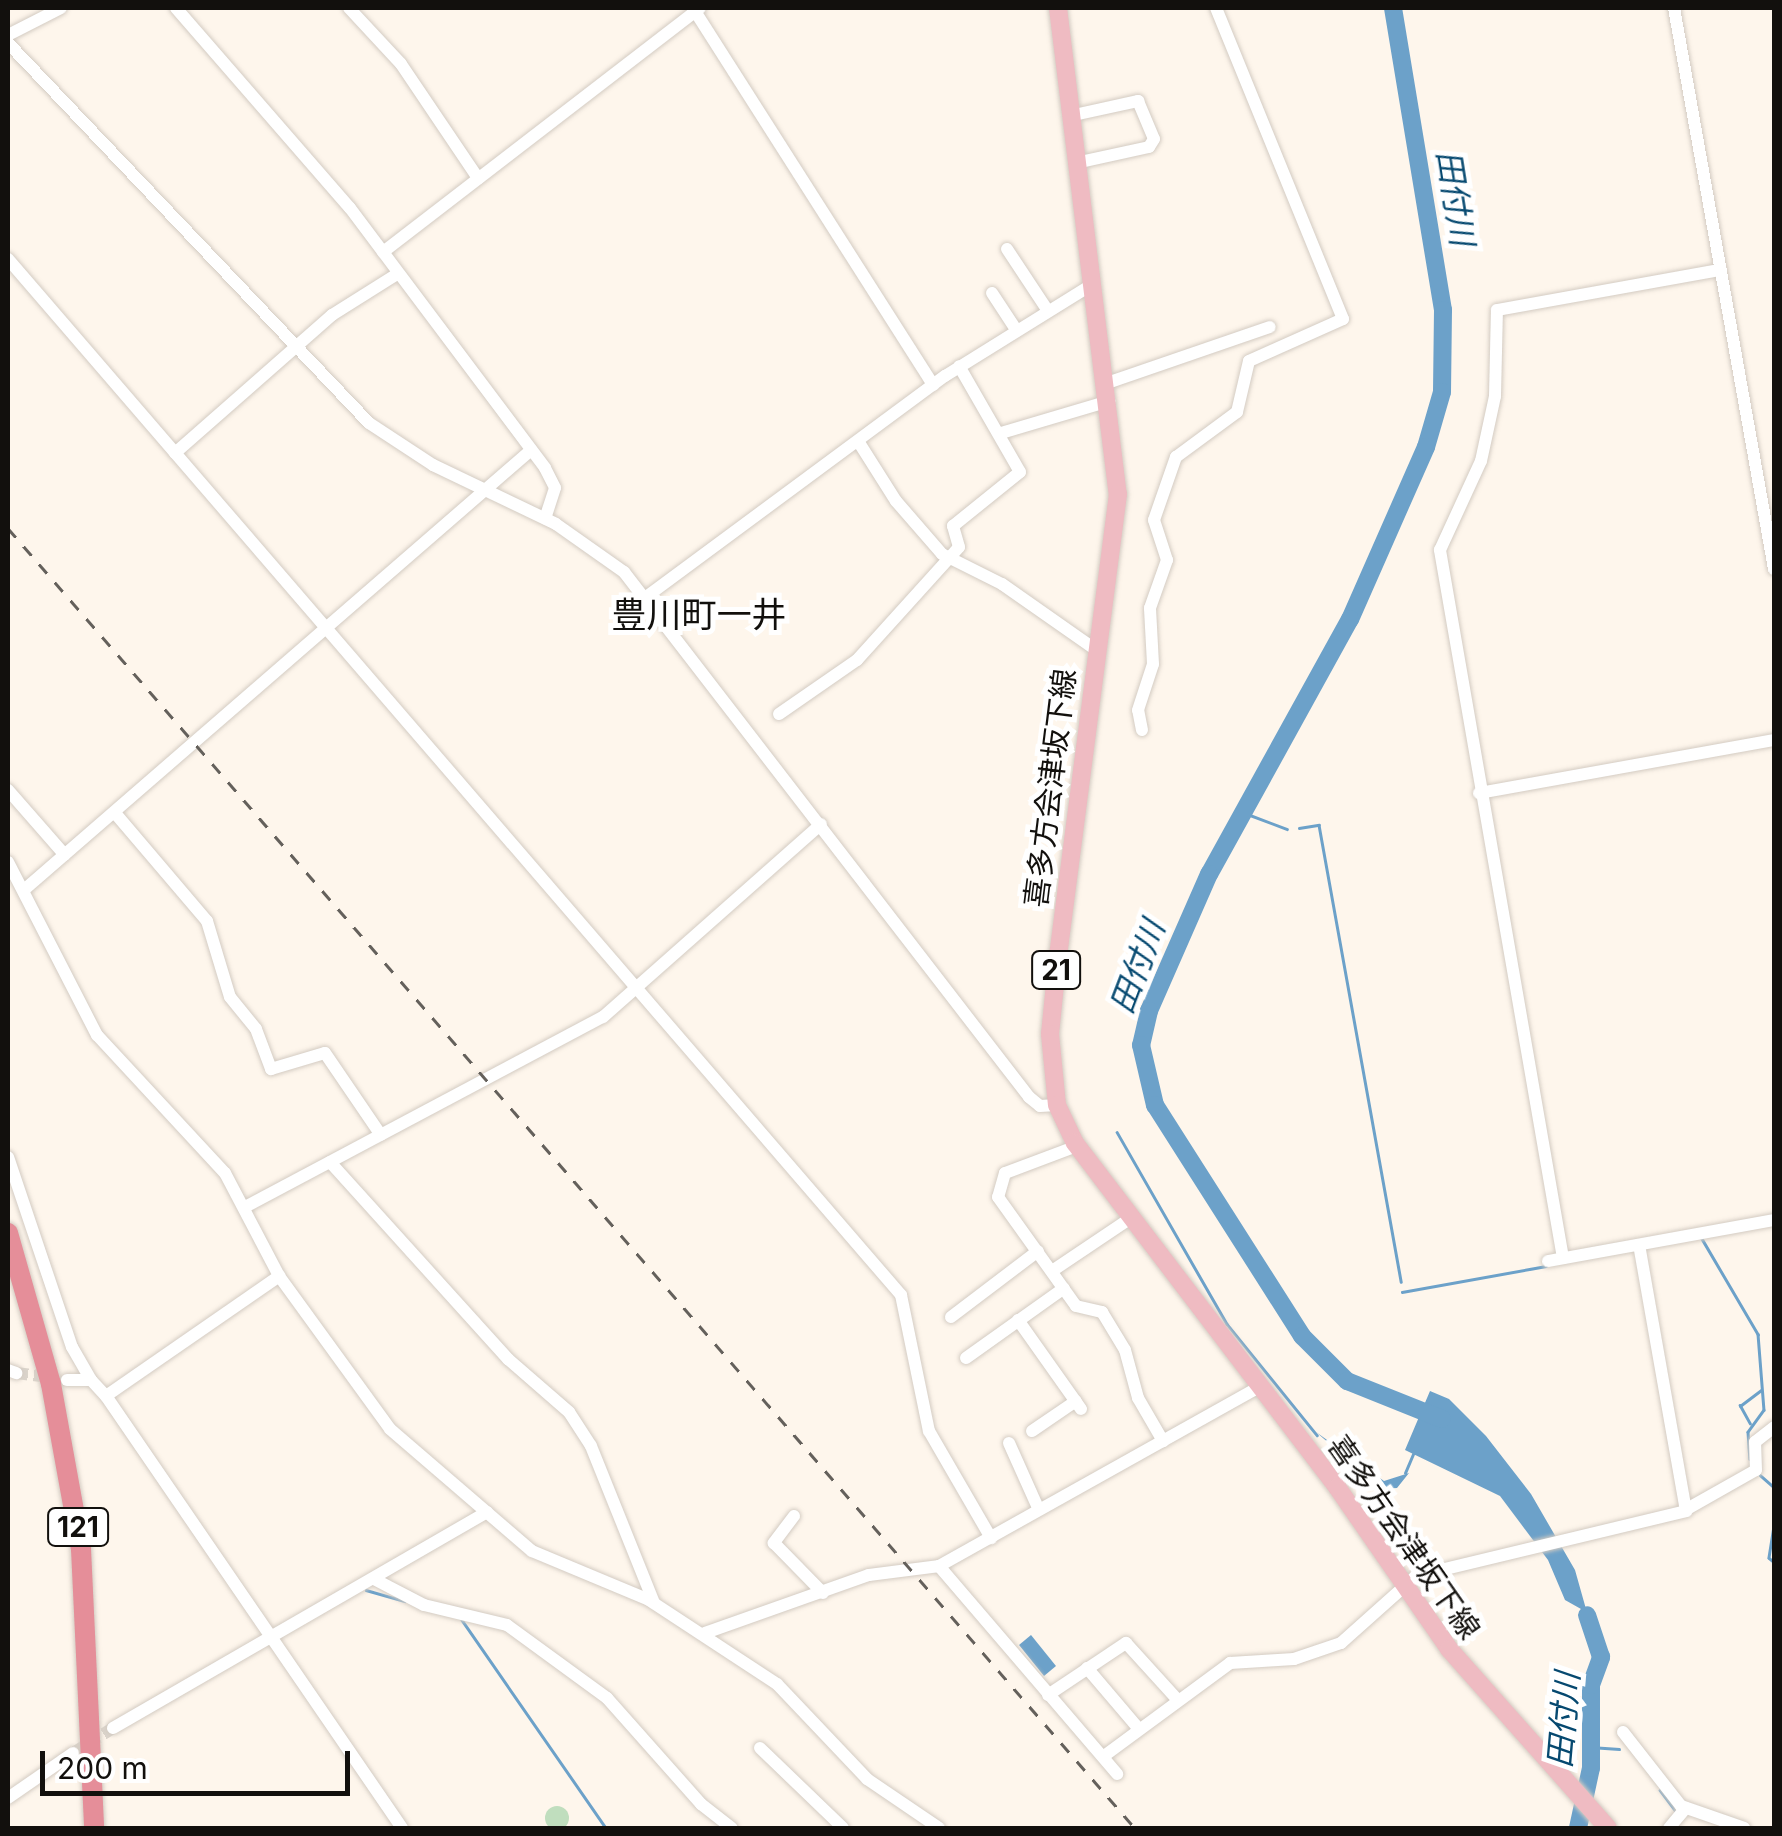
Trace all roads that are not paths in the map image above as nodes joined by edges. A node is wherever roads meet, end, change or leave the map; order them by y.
1 (60, 8) edge
2 (176, 8) edge
3 (350, 8) edge
4 (1058, 8) edge
5 (1216, 8) edge
6 (1674, 8) edge
7 (696, 9) edge
8 (36, 12) edge
9 (8, 35) edge
10 (8, 43) edge
11 (1074, 115) junction
12 (1080, 162) junction
13 (478, 178) junction
14 (1007, 248) dead end
15 (383, 252) junction
16 (8, 259) edge
17 (1720, 270) junction
18 (397, 274) junction
19 (1094, 284) junction
20 (992, 292) dead end
21 (1048, 311) junction
22 (1270, 327) dead end
23 (1017, 331) junction
24 (295, 348) junction
25 (959, 366) junction
26 (933, 385) junction
27 (1108, 392) junction
28 (1001, 433) junction
29 (858, 441) junction
30 (531, 450) junction
31 (175, 453) junction
32 (486, 489) junction
33 (544, 518) junction
34 (949, 559) junction
35 (1774, 569) edge
36 (646, 597) junction
37 (324, 628) junction
38 (1096, 650) junction
39 (779, 714) dead end
40 (1142, 730) dead end
41 (1774, 740) edge
42 (8, 790) edge
43 (1479, 794) junction
44 (116, 813) junction
45 (821, 824) junction
46 (64, 855) junction
47 (8, 862) edge
48 (25, 888) junction
49 (636, 986) junction
50 (1057, 1105) junction
51 (381, 1135) junction
52 (1077, 1146) junction
53 (8, 1156) edge
54 (330, 1162) junction
55 (247, 1206) junction
56 (1131, 1218) junction
57 (1774, 1220) edge
58 (8, 1232) edge
59 (1639, 1245) junction
60 (1038, 1250) junction
61 (1563, 1258) junction
62 (1548, 1261) dead end
63 (8, 1266) edge
64 (1052, 1272) junction
65 (279, 1276) junction
66 (1064, 1288) junction
67 (951, 1316) dead end
68 (1018, 1320) junction
69 (966, 1358) dead end
70 (66, 1380) tunnel mouth
71 (91, 1380) junction
72 (1261, 1386) junction
73 (106, 1396) junction
74 (1774, 1428) edge
75 (1032, 1431) dead end
76 (1163, 1441) junction
77 (1009, 1442) dead end
78 (1687, 1509) junction
79 (1038, 1510) junction
80 (487, 1512) junction
81 (794, 1516) dead end
82 (992, 1538) junction
83 (939, 1566) junction
84 (374, 1579) junction
85 (1406, 1586) junction
86 (822, 1593) junction
87 (654, 1603) junction
88 (705, 1633) junction
89 (271, 1638) junction
90 (1087, 1668) junction
91 (1048, 1695) junction
92 (1175, 1698) junction
93 (113, 1728) tunnel mouth
94 (1138, 1728) junction
95 (1623, 1732) dead end
96 (760, 1748) dead end
97 (73, 1753) tunnel mouth
98 (1104, 1756) junction
99 (1117, 1774) dead end
100 (8, 1798) edge
101 (1686, 1808) junction
102 (85, 1828) edge
103 (94, 1828) edge
104 (402, 1828) edge
105 (732, 1828) edge
106 (844, 1828) edge
107 (939, 1828) edge
108 (1608, 1828) edge
109 (1669, 1828) edge
110 (1744, 1828) edge

1 - 8 street
2 - 15 street
3 - 13 street
4 - 11 main road, 喜多方会津坂下線 / 21
5 - 40 street
6 - 17 street
7 - 13 street
7 - 26 street
8 - 9 street
10 - 24 street
11 - 12 main road, 喜多方会津坂下線 / 21
11 - 12 street
12 - 19 main road, 喜多方会津坂下線 / 21
13 - 15 street
14 - 21 street
15 - 18 street
16 - 31 street
17 - 35 street
17 - 43 street
18 - 24 street
18 - 30 street
19 - 21 street
19 - 27 main road, 喜多方会津坂下線 / 21
20 - 23 street
21 - 23 street
22 - 27 street
23 - 25 street
24 - 31 street
24 - 32 street
25 - 26 street
25 - 28 street
26 - 29 street
27 - 28 street
27 - 38 main road, 喜多方会津坂下線 / 21
28 - 34 street
29 - 34 street
29 - 36 street
30 - 32 street
30 - 33 street
31 - 37 street
32 - 33 street
32 - 37 street
33 - 36 street
34 - 38 street
34 - 39 street
36 - 45 street
37 - 44 street
37 - 49 street
38 - 50 main road, 喜多方会津坂下線 / 21
41 - 43 street
42 - 46 street
43 - 61 street
44 - 46 street
44 - 51 street
45 - 49 street
45 - 50 street
46 - 48 street
47 - 48 street
48 - 55 street
49 - 51 street
49 - 82 street
50 - 52 main road, 喜多方会津坂下線 / 21
51 - 54 street
52 - 56 main road, 喜多方会津坂下線 / 21
52 - 60 street
53 - 71 street
54 - 55 street
54 - 87 street
55 - 65 street
56 - 64 street
56 - 72 main road, 喜多方会津坂下線 / 21
57 - 59 street
58 - 103 highway, 121
59 - 61 street
59 - 78 street
60 - 64 street
60 - 67 street
61 - 62 street
63 - 102 highway, 121
64 - 66 street
65 - 73 street
65 - 80 street
66 - 68 street
66 - 76 street
68 - 69 street
68 - 75 street
70 - 71 street
71 - 73 street
72 - 76 street
72 - 85 main road, 喜多方会津坂下線 / 21
73 - 89 street
74 - 78 street
76 - 79 street
77 - 79 street
78 - 85 street
79 - 82 street
80 - 84 street
80 - 87 street
81 - 86 street
82 - 83 street
83 - 86 street
83 - 91 street
84 - 89 street
84 - 105 street
85 - 92 street
85 - 108 main road, 喜多方会津坂下線 / 21
86 - 88 street
87 - 88 street
88 - 107 street
89 - 93 street
89 - 104 street
90 - 91 street
90 - 92 street
90 - 94 street
91 - 98 street
92 - 94 street
94 - 98 street
95 - 101 street
96 - 106 street
97 - 100 street
98 - 99 street
101 - 109 street
101 - 110 street

